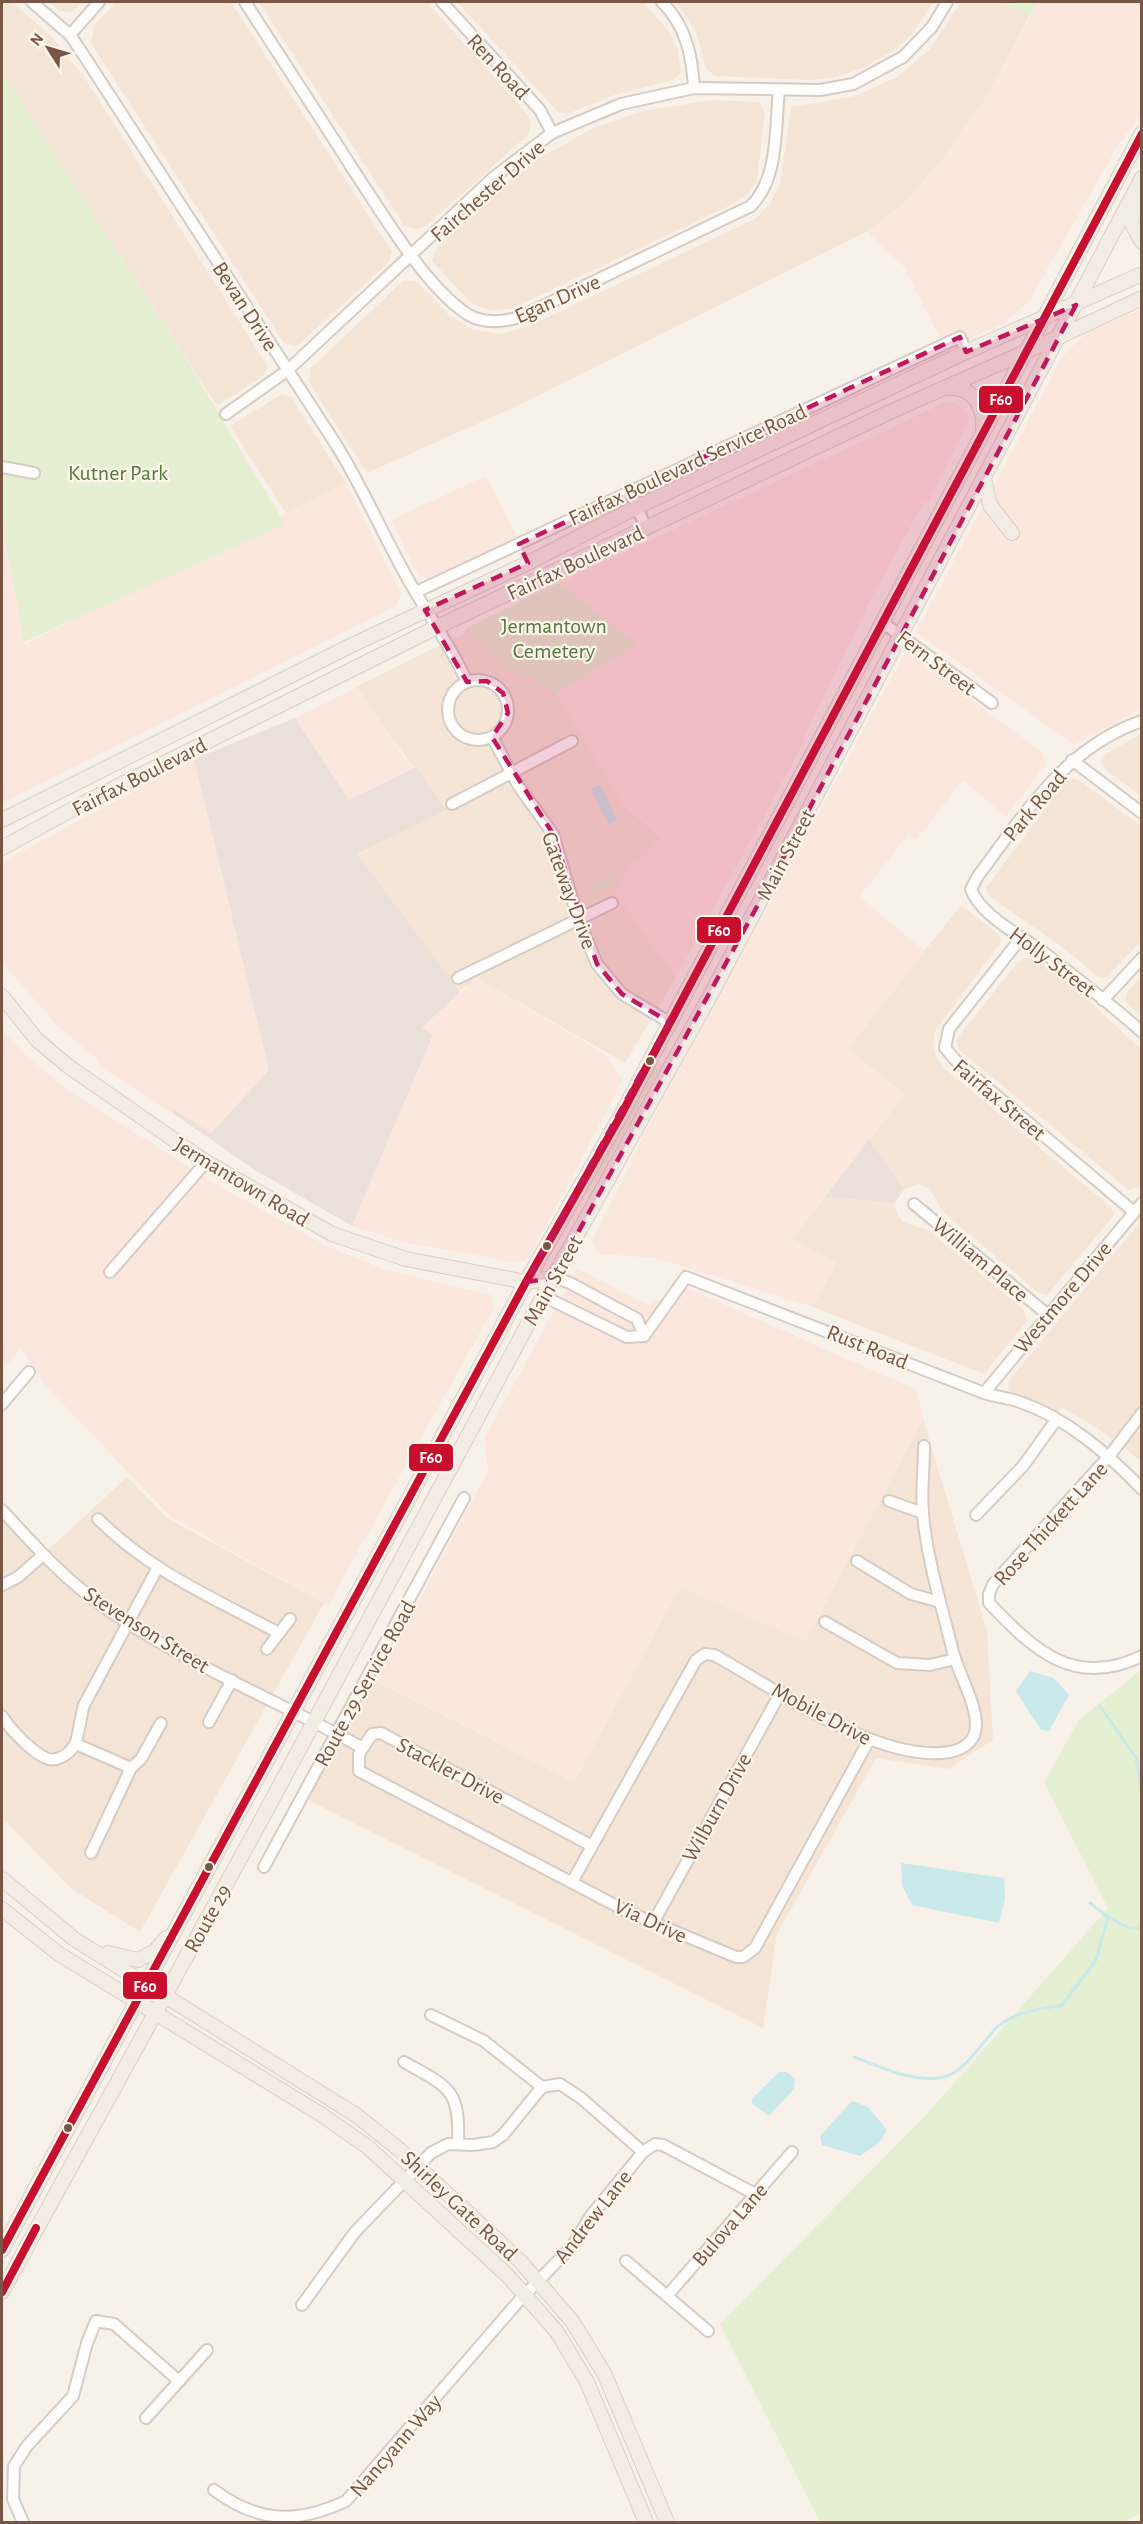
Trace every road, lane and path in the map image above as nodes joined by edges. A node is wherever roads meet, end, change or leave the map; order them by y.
1 (32, 2) edge
2 (99, 2) edge
3 (245, 2) edge
4 (442, 2) edge
5 (662, 2) edge
6 (947, 2) edge
7 (70, 35) junction
8 (694, 88) junction
9 (778, 90) junction
10 (552, 133) junction
11 (1142, 133) edge
12 (1140, 181) edge
13 (1142, 242) edge
14 (412, 256) junction
15 (1142, 274) edge
16 (1142, 298) edge
17 (1076, 305) junction
18 (1040, 321) junction
19 (1057, 338) junction
20 (966, 352) junction
21 (1024, 352) junction
22 (288, 370) junction
23 (861, 383) junction
24 (942, 389) junction
25 (869, 398) junction
26 (226, 414) dead end
27 (983, 432) junction
28 (2, 467) edge
29 (34, 473) dead end
30 (984, 479) junction
31 (630, 491) junction
32 (637, 507) junction
33 (646, 528) junction
34 (1012, 532) dead end
35 (519, 544) junction
36 (528, 563) junction
37 (416, 592) junction
38 (425, 610) junction
39 (882, 622) junction
40 (435, 628) junction
41 (901, 634) junction
42 (466, 682) junction
43 (992, 703) dead end
44 (1142, 721) edge
45 (194, 724) junction
46 (492, 737) junction
47 (572, 741) dead end
48 (200, 746) junction
49 (1072, 760) junction
50 (511, 772) junction
51 (51, 796) junction
52 (452, 804) dead end
53 (1142, 813) edge
54 (57, 818) junction
55 (2, 820) edge
56 (2, 848) edge
57 (971, 886) joint
58 (612, 903) dead end
59 (578, 919) junction
60 (1021, 938) junction
61 (1142, 958) edge
62 (458, 978) dead end
63 (2, 996) edge
64 (1103, 1000) junction
65 (669, 1023) junction
66 (1142, 1032) edge
67 (206, 1162) junction
68 (914, 1204) dead end
69 (1138, 1207) edge
70 (110, 1272) dead end
71 (553, 1278) junction
72 (526, 1282) junction
73 (543, 1296) junction
74 (1048, 1315) junction
75 (644, 1336) junction
76 (29, 1372) dead end
77 (984, 1393) junction
78 (2, 1404) edge
79 (1142, 1413) edge
80 (1056, 1420) junction
81 (924, 1446) dead end
82 (1110, 1455) junction
83 (1142, 1489) edge
84 (464, 1498) dead end
85 (889, 1502) dead end
86 (2, 1509) edge
87 (922, 1513) junction
88 (976, 1515) dead end
89 (99, 1519) dead end
90 (43, 1555) junction
91 (857, 1562) dead end
92 (157, 1569) junction
93 (2, 1585) edge
94 (360, 1592) joint
95 (940, 1602) junction
96 (374, 1606) joint
97 (290, 1619) dead end
98 (825, 1622) dead end
99 (130, 1623) junction
100 (277, 1632) junction
101 (267, 1649) dead end
102 (1142, 1656) edge
103 (955, 1659) junction
104 (232, 1680) junction
105 (781, 1692) junction
106 (294, 1713) junction
107 (2, 1716) edge
108 (209, 1722) dead end
109 (313, 1722) junction
110 (161, 1723) dead end
111 (336, 1733) junction
112 (869, 1740) junction
113 (76, 1744) junction
114 (362, 1747) junction
115 (131, 1768) junction
116 (592, 1846) junction
117 (91, 1853) dead end
118 (264, 1867) dead end
119 (2, 1879) edge
120 (572, 1882) junction
121 (191, 1902) junction
122 (2, 1909) edge
123 (653, 1923) junction
124 (62, 1930) junction
125 (147, 1984) junction
126 (163, 1995) junction
127 (137, 2001) junction
128 (154, 2012) junction
129 (431, 2015) dead end
130 (404, 2062) dead end
131 (542, 2087) junction
132 (458, 2142) junction
133 (643, 2152) junction
134 (792, 2152) dead end
135 (417, 2165) junction
136 (404, 2179) junction
137 (755, 2194) junction
138 (2, 2250) edge
139 (626, 2261) dead end
140 (539, 2280) junction
141 (2, 2292) edge
142 (525, 2294) junction
143 (667, 2296) junction
144 (302, 2305) dead end
145 (708, 2331) dead end
146 (207, 2350) dead end
147 (179, 2381) junction
148 (146, 2418) dead end
149 (214, 2490) dead end
150 (322, 2518) edge
151 (23, 2523) edge
152 (646, 2523) edge
153 (667, 2523) edge

1 - 7 street, Bevan Drive
2 - 7 street
3 - 14 street, Egan Drive
4 - 10 street, Ren Road
5 - 8 street
6 - 9 street, Fairchester Drive
7 - 22 street, Bevan Drive
8 - 9 street, Fairchester Drive
8 - 10 street, Fairchester Drive
9 - 14 street, Egan Drive
10 - 14 street, Fairchester Drive
11 - 18 main road
12 - 13 main road
12 - 17 main road
14 - 22 street, Fairchester Drive
15 - 17 main road
16 - 19 main road
17 - 18 main road, Fairfax Boulevard
17 - 19 main road
18 - 20 main road, Fairfax Boulevard
18 - 21 main road, Main Street
19 - 21 main road, Fairfax Boulevard
19 - 30 main road, Main Street
20 - 23 street, Fairfax Boulevard Service Road
20 - 25 main road, Fairfax Boulevard
21 - 24 main road, Fairfax Boulevard
21 - 27 main road, Main Street
22 - 26 street, Fairchester Drive
22 - 37 street, Bevan Drive
23 - 25 street
23 - 31 street, Fairfax Boulevard Service Road
24 - 27 main road
24 - 33 main road, Fairfax Boulevard
25 - 32 main road, Fairfax Boulevard
27 - 39 main road, Main Street
28 - 29 street
30 - 34 main road
30 - 41 main road, Main Street
31 - 32 street
31 - 35 street, Fairfax Boulevard Service Road
32 - 33 street
32 - 36 main road, Fairfax Boulevard
33 - 40 main road, Fairfax Boulevard
35 - 36 street
35 - 37 street, Fairfax Boulevard Service Road
36 - 38 main road, Fairfax Boulevard
37 - 38 street, Bevan Drive
38 - 40 street, Bevan Drive
38 - 45 main road, Fairfax Boulevard
39 - 41 street, Fern Street
39 - 65 main road, Main Street
40 - 42 street
40 - 48 main road, Fairfax Boulevard
41 - 43 street, Fern Street
41 - 71 main road, Main Street
42 - 46 street
42 - 46 street
44 - 49 street, Park Road
45 - 48 main road
45 - 51 main road, Fairfax Boulevard
46 - 50 street, Gateway Drive
47 - 50 street
48 - 54 main road, Fairfax Boulevard
49 - 53 street
49 - 57 street, Park Road
50 - 52 street
50 - 59 street, Gateway Drive
51 - 54 main road
51 - 55 main road, Fairfax Boulevard
54 - 56 main road, Fairfax Boulevard
57 - 60 street, Holly Street
58 - 59 street
59 - 62 street
59 - 65 street, Gateway Drive
60 - 64 street, Holly Street
60 - 69 street, Fairfax Street
61 - 64 street
63 - 67 main road, Jermantown Road
64 - 66 street, Holly Street
65 - 72 main road, Main Street
67 - 70 street
67 - 72 main road, Jermantown Road
68 - 74 street, William Place
69 - 74 street, Westmore Drive
71 - 72 main road, Jermantown Road
71 - 73 main road, Main Street
71 - 75 street
72 - 73 main road, Jermantown Road
72 - 94 main road, Main Street
73 - 75 street
73 - 96 main road, Main Street
74 - 77 street, Westmore Drive
75 - 77 street, Rust Road
76 - 78 street
77 - 80 street, Rust Road
79 - 82 street
80 - 82 street, Rust Road
80 - 88 street
81 - 87 street, Mobile Drive
82 - 83 street, Rose Thickett Lane
82 - 102 street, Rose Thickett Lane
84 - 111 street, Route 29 Service Road
85 - 87 street
86 - 90 street, Stevenson Street
87 - 95 street, Mobile Drive
89 - 92 street
90 - 93 street
90 - 99 street, Stevenson Street
91 - 95 street
92 - 99 street
92 - 100 street
94 - 106 main road, Route 29
95 - 103 street, Mobile Drive
96 - 109 main road, Route 29
97 - 100 street
98 - 103 street
99 - 104 street, Stevenson Street
99 - 113 street
100 - 101 street
103 - 112 street, Mobile Drive
104 - 106 street, Stevenson Street
104 - 108 street
105 - 112 street, Mobile Drive
105 - 116 street, Mobile Drive
105 - 123 street, Wilburn Drive
106 - 109 street, Stevenson Street
106 - 121 main road, Route 29
107 - 113 street
109 - 111 street, Stackler Drive
109 - 126 main road, Route 29
110 - 115 street
111 - 114 street, Stackler Drive
111 - 118 street, Route 29 Service Road
112 - 123 street, Via Drive
113 - 115 street
114 - 116 street, Stackler Drive
114 - 120 street, Via Drive
115 - 117 street
116 - 120 street, Mobile Drive
119 - 124 main road
120 - 123 street, Via Drive
121 - 124 main road
121 - 125 main road, Route 29
122 - 127 main road, Shirley Gate Road
124 - 125 main road, Shirley Gate Road
125 - 126 main road, Shirley Gate Road
125 - 127 main road, Route 29
126 - 128 main road, Route 29
126 - 135 main road, Shirley Gate Road
127 - 128 main road, Shirley Gate Road
127 - 138 main road, Route 29
128 - 136 main road, Shirley Gate Road
128 - 141 main road, Route 29
129 - 131 street
130 - 132 street
131 - 132 street
131 - 133 street, Andrew Lane
132 - 135 street
133 - 137 street, Andrew Lane
133 - 140 street, Andrew Lane
134 - 137 street, Bulova Lane
135 - 136 street
135 - 140 main road, Shirley Gate Road
136 - 142 main road, Shirley Gate Road
136 - 144 street
137 - 143 street, Bulova Lane
139 - 143 street
140 - 142 street, Nancyann Way
140 - 153 main road, Shirley Gate Road
142 - 150 street, Nancyann Way
142 - 152 main road, Shirley Gate Road
143 - 145 street
146 - 147 street
147 - 148 street
147 - 151 street
149 - 150 street, Nancyann Way

